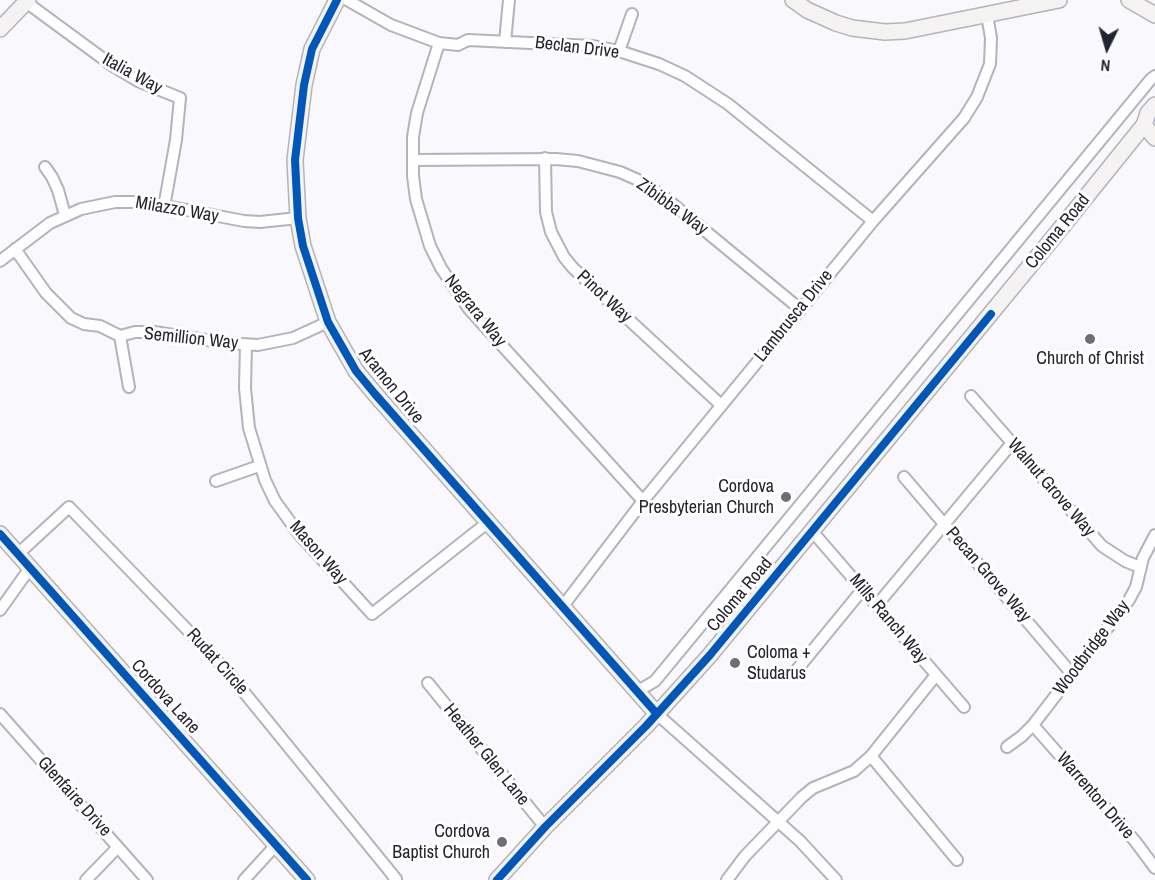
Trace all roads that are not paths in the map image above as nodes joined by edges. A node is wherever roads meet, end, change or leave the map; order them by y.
1 (337, 0) edge
2 (347, 0) edge
3 (509, 0) edge
4 (793, 0) edge
5 (1130, 0) edge
6 (27, 1) edge
7 (1051, 1) edge
8 (632, 14) dead end
9 (987, 15) junction
10 (1155, 15) edge
11 (0, 29) edge
12 (439, 42) junction
13 (505, 42) junction
14 (619, 51) junction
15 (1155, 76) edge
16 (1155, 105) edge
17 (1150, 124) edge
18 (1155, 138) edge
19 (544, 158) junction
20 (412, 160) junction
21 (45, 166) dead end
22 (164, 207) junction
23 (65, 215) junction
24 (298, 218) junction
25 (873, 221) junction
26 (15, 249) junction
27 (0, 261) edge
28 (800, 309) junction
29 (328, 322) junction
30 (120, 336) junction
31 (246, 345) junction
32 (129, 387) dead end
33 (971, 396) dead end
34 (722, 405) junction
35 (1012, 442) junction
36 (260, 466) junction
37 (904, 477) dead end
38 (216, 481) dead end
39 (643, 501) junction
40 (487, 523) junction
41 (944, 524) junction
42 (812, 531) junction
43 (0, 534) edge
44 (1155, 535) edge
45 (18, 554) junction
46 (1140, 567) junction
47 (30, 568) junction
48 (863, 589) junction
49 (877, 605) junction
50 (563, 606) junction
51 (0, 610) edge
52 (795, 672) dead end
53 (1072, 674) junction
54 (936, 675) junction
55 (428, 683) dead end
56 (638, 691) junction
57 (964, 707) dead end
58 (0, 714) edge
59 (657, 714) junction
60 (1033, 726) junction
61 (1007, 747) dead end
62 (871, 756) junction
63 (778, 822) junction
64 (545, 826) junction
65 (276, 845) junction
66 (118, 847) junction
67 (957, 860) dead end
68 (1155, 868) edge
69 (86, 880) edge
70 (147, 880) edge
71 (244, 880) edge
72 (307, 880) edge
73 (394, 880) edge
74 (497, 880) edge
75 (727, 880) edge
76 (836, 880) edge

1 - 24 street, Aramon Drive
2 - 12 street, Beclan Drive
3 - 13 street
4 - 9 street
5 - 10 street
6 - 11 street
6 - 22 street, Italia Way
7 - 9 street
8 - 14 street
9 - 25 street, Lambrusca Drive
12 - 13 street, Beclan Drive
12 - 20 street, Negrara Way
13 - 14 street, Beclan Drive
14 - 25 street, Beclan Drive
15 - 56 street, Coloma Road
16 - 17 street, Coloma Road
17 - 18 street
17 - 42 street, Coloma Road
19 - 20 street, Zibibba Way
19 - 28 street, Zibibba Way
19 - 34 street, Pinot Way
20 - 39 street, Negrara Way
21 - 23 street
22 - 23 street, Milazzo Way
22 - 24 street, Milazzo Way
23 - 26 street, Milazzo Way
24 - 29 street, Aramon Drive
25 - 28 street, Lambrusca Drive
26 - 27 street, Milazzo Way
26 - 30 street, Semillion Way
28 - 34 street, Lambrusca Drive
29 - 31 street, Semillion Way
29 - 40 street, Aramon Drive
30 - 31 street, Semillion Way
30 - 32 street
31 - 36 street, Mason Way
33 - 35 street, Walnut Grove Way
34 - 39 street, Lambrusca Drive
35 - 41 street
35 - 46 street, Walnut Grove Way
36 - 38 street
36 - 40 street, Mason Way
37 - 41 street, Pecan Grove Way
39 - 50 street, Lambrusca Drive
40 - 50 street, Aramon Drive
41 - 49 street
41 - 53 street, Pecan Grove Way
42 - 48 street, Mills Ranch Way
42 - 59 street, Coloma Road
43 - 45 street, Cordova Lane
44 - 46 street, Woodbridge Way
45 - 47 street, Cordova Lane
45 - 73 street, Rudat Circle
46 - 53 street, Woodbridge Way
47 - 51 street
47 - 65 street, Cordova Lane
48 - 49 street, Mills Ranch Way
48 - 52 street
49 - 54 street, Mills Ranch Way
50 - 56 street, Aramon Drive
53 - 60 street, Woodbridge Way
54 - 57 street, Mills Ranch Way
54 - 62 street
55 - 64 street, Heather Glen Lane
56 - 59 street, Aramon Drive
58 - 66 street, Glenfaire Drive
59 - 63 street
59 - 64 street, Coloma Road
60 - 61 street, Woodbridge Way
60 - 68 street, Warrenton Drive
62 - 63 street
62 - 67 street
63 - 75 street
63 - 76 street
64 - 74 street, Coloma Road
65 - 71 street
65 - 72 street, Cordova Lane
66 - 69 street
66 - 70 street, Glenfaire Drive

